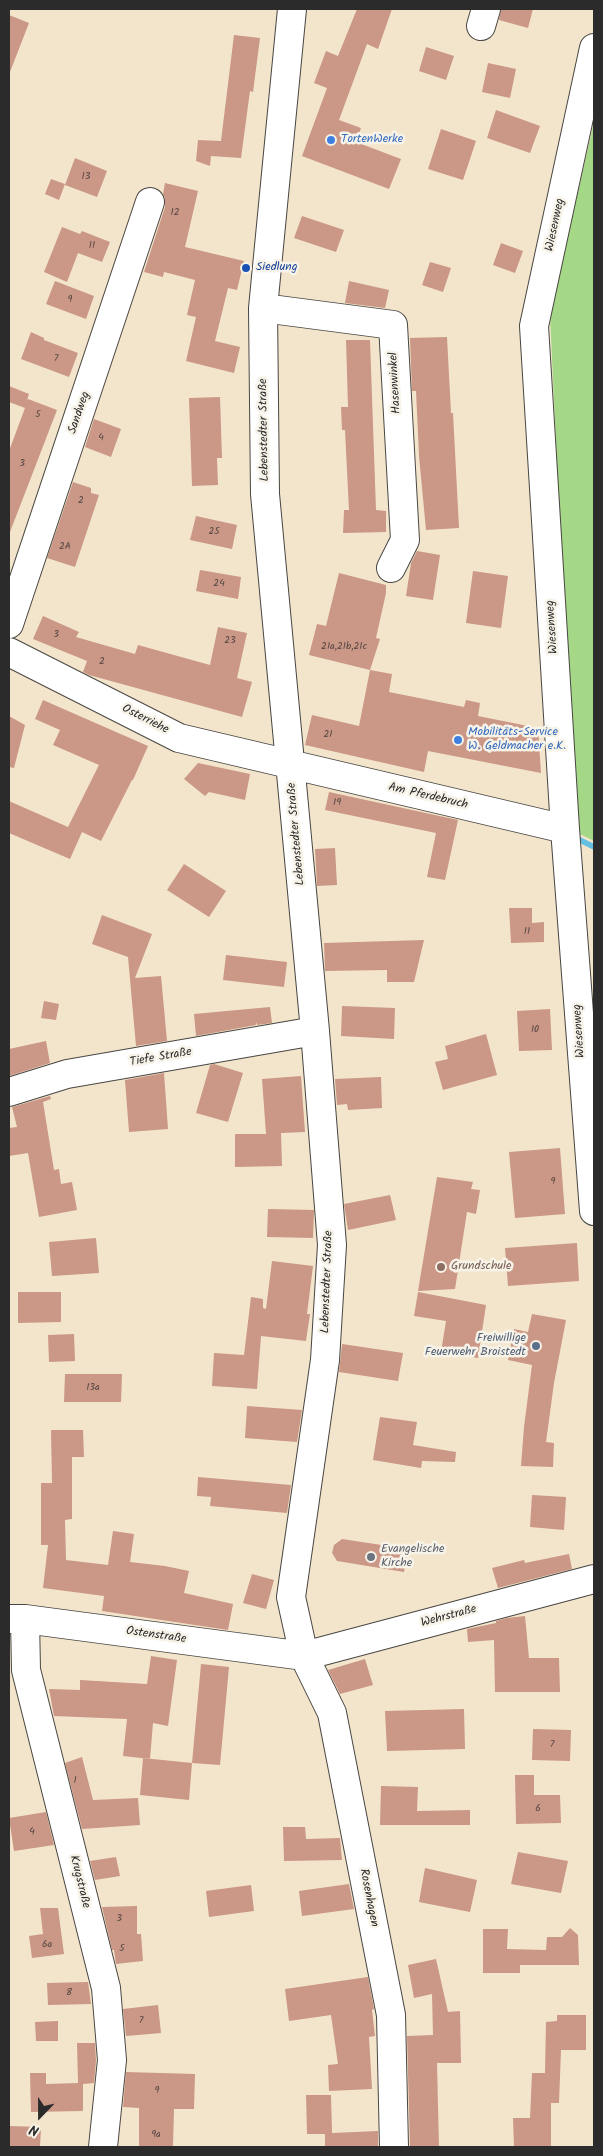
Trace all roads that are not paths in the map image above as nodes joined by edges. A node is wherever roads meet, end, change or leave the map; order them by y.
1 (292, 9) edge
2 (594, 48) edge
3 (150, 202) dead end
4 (263, 308) junction
5 (391, 568) dead end
6 (9, 624) edge
7 (10, 658) edge
8 (290, 764) junction
9 (565, 829) junction
10 (315, 1032) junction
11 (9, 1092) edge
12 (594, 1211) edge
13 (594, 1579) edge
14 (17, 1619) edge
15 (304, 1656) junction
16 (17, 1676) edge
17 (103, 2147) edge
18 (394, 2147) edge

1 - 4 street, Lebenstedter Straße
2 - 9 street, Wiesenweg
3 - 6 street, Sandweg
4 - 5 street, Hasenwinkel
4 - 8 street, Lebenstedter Straße
7 - 8 street, Osterriehe
8 - 9 street, Am Pferdebruch
8 - 10 street, Lebenstedter Straße
9 - 12 street, Wiesenweg
10 - 11 street, Tiefe Straße
10 - 15 street, Lebenstedter Straße
13 - 15 street, Wehrstraße
14 - 15 street, Ostenstraße
14 - 16 street, Krugstraße
15 - 18 street, Rosenhagen
16 - 17 street, Krugstraße

